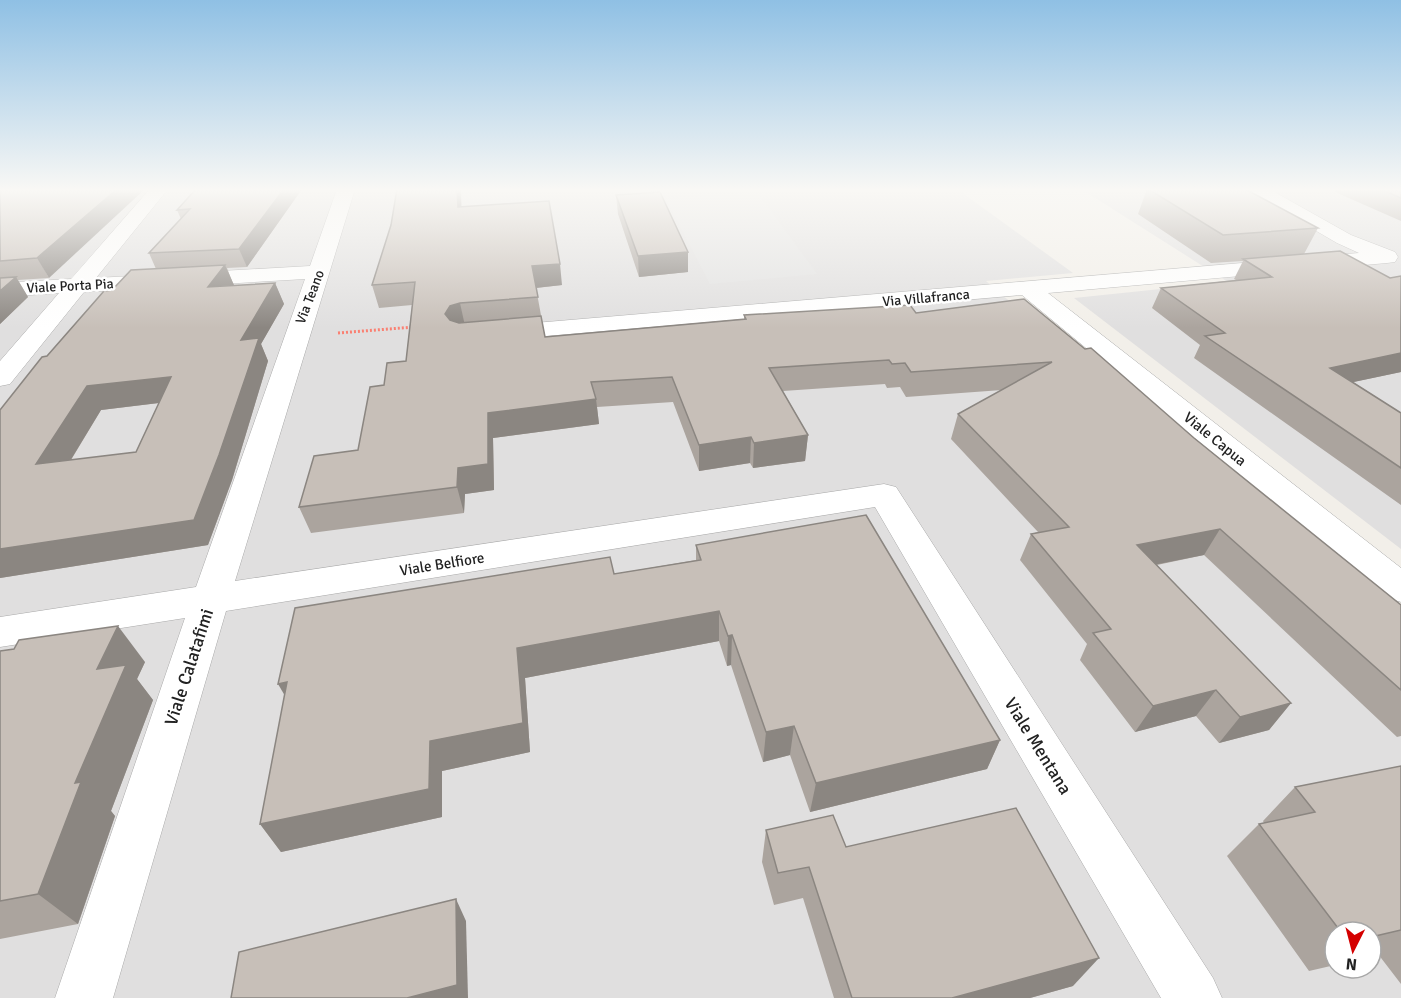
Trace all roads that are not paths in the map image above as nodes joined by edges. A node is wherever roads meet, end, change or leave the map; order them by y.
1 (119, 236) edge
2 (331, 236) edge
3 (1338, 236) edge
4 (1394, 260) edge
5 (320, 272) junction
6 (77, 285) junction
7 (1029, 289) junction
8 (0, 290) edge
9 (476, 335) edge
10 (296, 337) joint
11 (0, 378) edge
12 (884, 495) joint
13 (1401, 588) edge
14 (210, 600) junction
15 (0, 632) edge
16 (84, 998) edge
17 (1193, 998) edge

1 - 6 street
2 - 5 street, Via Teano
3 - 4 street
4 - 7 street, Via Villafranca
5 - 6 street, Viale Porta Pia
5 - 10 street, Via Teano
6 - 8 street, Viale Porta Pia
6 - 11 street
7 - 9 street, Via Villafranca
7 - 13 street, Viale Capua
10 - 14 street, Viale Calatafimi
12 - 14 street, Viale Belfiore
12 - 17 street, Viale Mentana
14 - 15 street, Viale Belfiore
14 - 16 street, Viale Calatafimi

